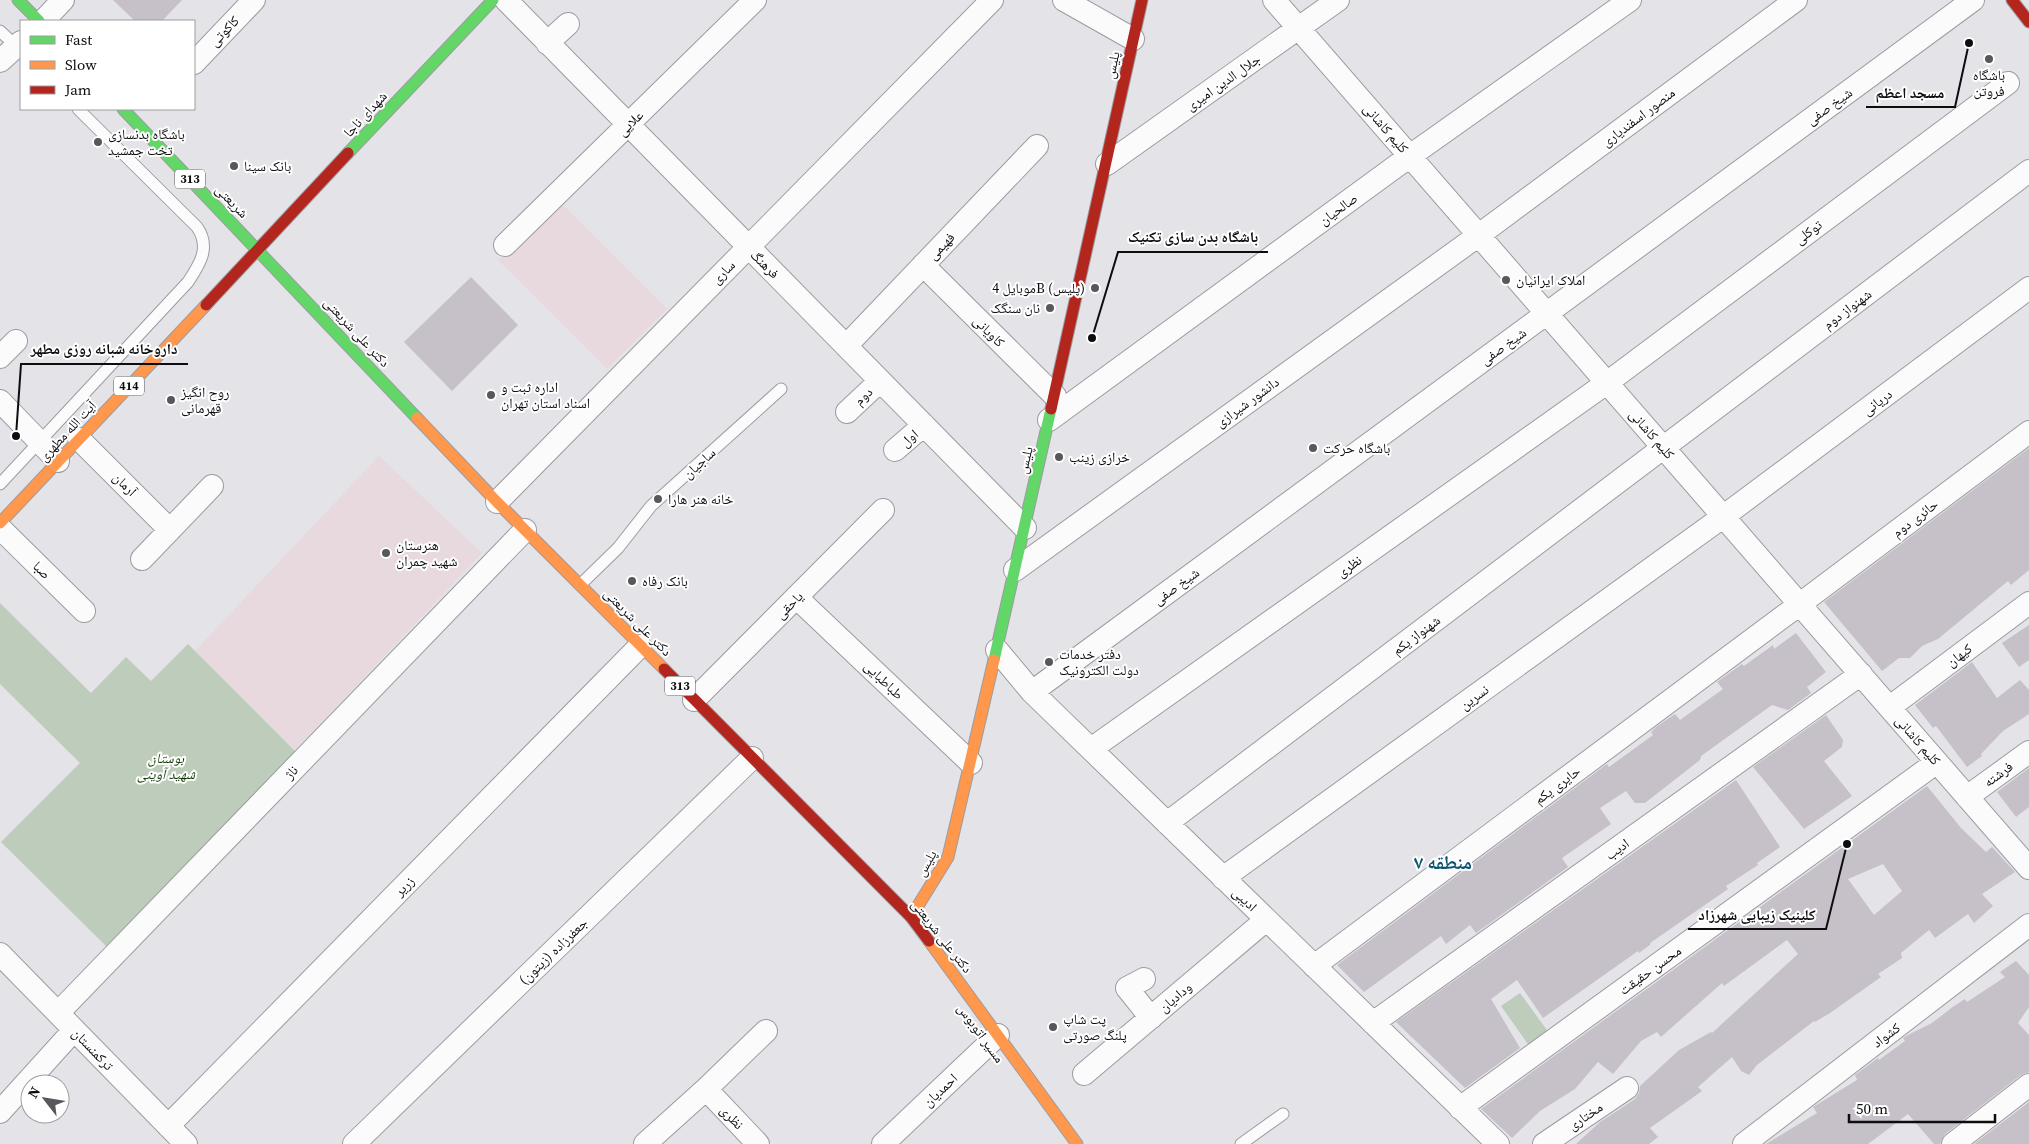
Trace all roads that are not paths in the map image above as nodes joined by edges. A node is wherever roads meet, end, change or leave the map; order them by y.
1 (18, 0) edge
2 (63, 0) edge
3 (254, 0) edge
4 (493, 0) edge
5 (506, 0) edge
6 (754, 0) edge
7 (992, 0) edge
8 (1064, 0) edge
9 (1142, 0) edge
10 (1274, 0) edge
11 (1338, 0) edge
12 (1630, 0) edge
13 (1796, 0) edge
14 (2007, 3) edge
15 (1960, 5) edge
16 (38, 20) edge
17 (44, 20) edge
18 (2029, 22) edge
19 (568, 24) dead end
20 (1299, 28) junction
21 (0, 30) edge
22 (2029, 31) edge
23 (1133, 39) junction
24 (547, 43) junction
25 (15, 50) edge
26 (195, 61) edge
27 (2008, 83) dead end
28 (79, 110) edge
29 (124, 110) edge
30 (628, 125) junction
31 (1037, 146) dead end
32 (1410, 156) junction
33 (1107, 164) junction
34 (2029, 171) edge
35 (1480, 235) junction
36 (505, 245) dead end
37 (748, 247) junction
38 (258, 249) junction
39 (923, 265) junction
40 (2029, 288) edge
41 (1548, 313) junction
42 (16, 341) dead end
43 (846, 346) junction
44 (0, 357) edge
45 (880, 381) junction
46 (1608, 382) junction
47 (781, 389) dead end
48 (1055, 396) junction
49 (0, 401) edge
50 (847, 412) dead end
51 (1049, 420) junction
52 (924, 425) junction
53 (2029, 432) edge
54 (79, 439) junction
55 (39, 442) junction
56 (1664, 447) junction
57 (895, 450) dead end
58 (58, 462) junction
59 (0, 484) edge
60 (212, 486) dead end
61 (497, 502) junction
62 (884, 510) dead end
63 (1724, 516) junction
64 (0, 524) edge
65 (0, 528) edge
66 (1025, 528) junction
67 (170, 530) junction
68 (525, 530) junction
69 (142, 559) dead end
70 (1016, 570) junction
71 (580, 585) junction
72 (796, 597) junction
73 (2029, 603) edge
74 (1800, 604) junction
75 (84, 611) dead end
76 (640, 646) junction
77 (997, 650) junction
78 (1861, 674) junction
79 (1032, 692) junction
80 (694, 700) junction
81 (1890, 707) junction
82 (1091, 749) junction
83 (2029, 752) edge
84 (752, 758) junction
85 (1937, 762) junction
86 (971, 763) junction
87 (1967, 797) junction
88 (1167, 823) junction
89 (2029, 868) edge
90 (1223, 878) junction
91 (910, 917) junction
92 (1266, 920) junction
93 (2029, 925) edge
94 (0, 954) edge
95 (1314, 966) junction
96 (1144, 979) dead end
97 (955, 997) dead end
98 (58, 1013) junction
99 (1151, 1018) junction
100 (1373, 1023) junction
101 (74, 1030) junction
102 (766, 1031) dead end
103 (991, 1042) junction
104 (1084, 1074) dead end
105 (2029, 1086) edge
106 (1627, 1088) dead end
107 (706, 1089) junction
108 (1460, 1108) junction
109 (0, 1112) edge
110 (1040, 1113) dead end
111 (1283, 1114) dead end
112 (168, 1126) junction
113 (186, 1144) edge
114 (354, 1144) edge
115 (645, 1144) edge
116 (758, 1144) edge
117 (883, 1144) edge
118 (1063, 1144) edge
119 (1077, 1144) edge
120 (1241, 1144) edge
121 (1498, 1144) edge
122 (1544, 1144) edge
123 (1744, 1144) edge
124 (1953, 1144) edge

1 - 16 main road
2 - 17 street
3 - 26 street, کاکوتی
4 - 38 main road, شهدای ناجا / 414
5 - 24 street, فرهنگ
6 - 30 street, علایی
7 - 37 street, ساری
8 - 23 street
9 - 23 main road, پلیس
10 - 20 street, کلیم کاشانی
11 - 20 street, جلال الدین امیری
12 - 32 street, صالحیان
13 - 35 street, منصور اسفندیاری
14 - 18 main road
14 - 22 main road
15 - 41 street, شیخ صفی
19 - 24 street
20 - 32 street, کلیم کاشانی
20 - 33 street, جلال الدین امیری
21 - 25 lane
23 - 33 main road, پلیس
24 - 30 street, فرهنگ
27 - 46 street, توکلی
28 - 55 lane
29 - 38 main road, شریعتی / 313
30 - 36 street, علایی
30 - 37 street, فرهنگ
31 - 39 street, فهیمی
32 - 35 street, کلیم کاشانی
32 - 51 street, صالحیان
33 - 48 main road, پلیس
34 - 56 street, شهنواز دوم
35 - 41 street, کلیم کاشانی
35 - 70 street, دانشور شیرازی
37 - 43 street, فرهنگ
37 - 61 street, ساری
38 - 54 main road, آیت الله مطهری / 414
38 - 61 main road, دکتر علی شریعتی / 313
39 - 43 street, فهیمی
39 - 48 street, کاویانی
40 - 63 street, دریانی
41 - 46 street, کلیم کاشانی
41 - 79 street, شیخ صفی
42 - 44 street
43 - 45 street, فرهنگ
45 - 50 street, دوم
45 - 52 street, فرهنگ
46 - 56 street, کلیم کاشانی
46 - 82 street, نظری
47 - 71 lane, ساجیان
48 - 51 main road, پلیس
49 - 55 street
51 - 66 main road, پلیس
52 - 57 street, اول
52 - 66 street, فرهنگ
53 - 74 street, حائری دوم
54 - 58 main road, آیت الله مطهری / 414
54 - 67 street, آرمان
55 - 58 street
55 - 59 lane
56 - 63 street, کلیم کاشانی
56 - 88 street, شهنواز یکم
58 - 64 main road, آیت الله مطهری / 414
60 - 67 street
61 - 68 main road, دکتر علی شریعتی / 313
62 - 72 street, یاحقی
63 - 74 street, کلیم کاشانی
63 - 90 street, نسرین
65 - 75 street, صبا
66 - 70 main road, پلیس
67 - 69 street
68 - 71 main road, دکتر علی شریعتی / 313
68 - 98 street, ناژ
70 - 77 main road, پلیس
71 - 76 main road, دکتر علی شریعتی / 313
72 - 80 street, یاحقی
72 - 86 street, طباطبایی
73 - 81 street, کیهان
74 - 78 street, کلیم کاشانی
74 - 95 street, حایری یکم
76 - 80 main road, دکتر علی شریعتی / 313
76 - 112 street, زریر
77 - 79 street, ادیبی
77 - 86 main road, پلیس
78 - 81 street, کلیم کاشانی
78 - 100 street, ادیب
79 - 82 street, ادیبی
80 - 84 main road, دکتر علی شریعتی / 313
81 - 85 street, کلیم کاشانی
82 - 88 street, ادیبی
83 - 87 street, فرشته
84 - 91 main road, دکتر علی شریعتی / 313
84 - 114 street, جعفرزاده (زیتون)
85 - 87 street, کلیم کاشانی
85 - 108 street, محسن حقیقت
86 - 91 main road, پلیس
87 - 89 street, کلیم کاشانی
88 - 90 street, ادیبی
90 - 92 street, ادیبی
91 - 97 lane, مسیر اتوبوس
91 - 103 main road, دکتر علی شریعتی / 313
92 - 95 street, ادیبی
92 - 99 street, ودادیان
93 - 123 street, کشواد
94 - 98 street, ترکمنستان
95 - 100 street, ادیبی
96 - 99 street
98 - 101 street, ترکمنستان
99 - 104 street, ودادیان
100 - 108 street, ادیبی
101 - 109 street
101 - 112 street, ترکمنستان
102 - 107 street
103 - 117 street, احمدیان
103 - 119 main road, دکتر علی شریعتی / 313
105 - 124 street
106 - 122 street, مختاری
107 - 115 street
107 - 116 street, نظری
108 - 121 street, ادیبی
110 - 118 lane
111 - 120 lane
112 - 113 street, ترکمنستان

